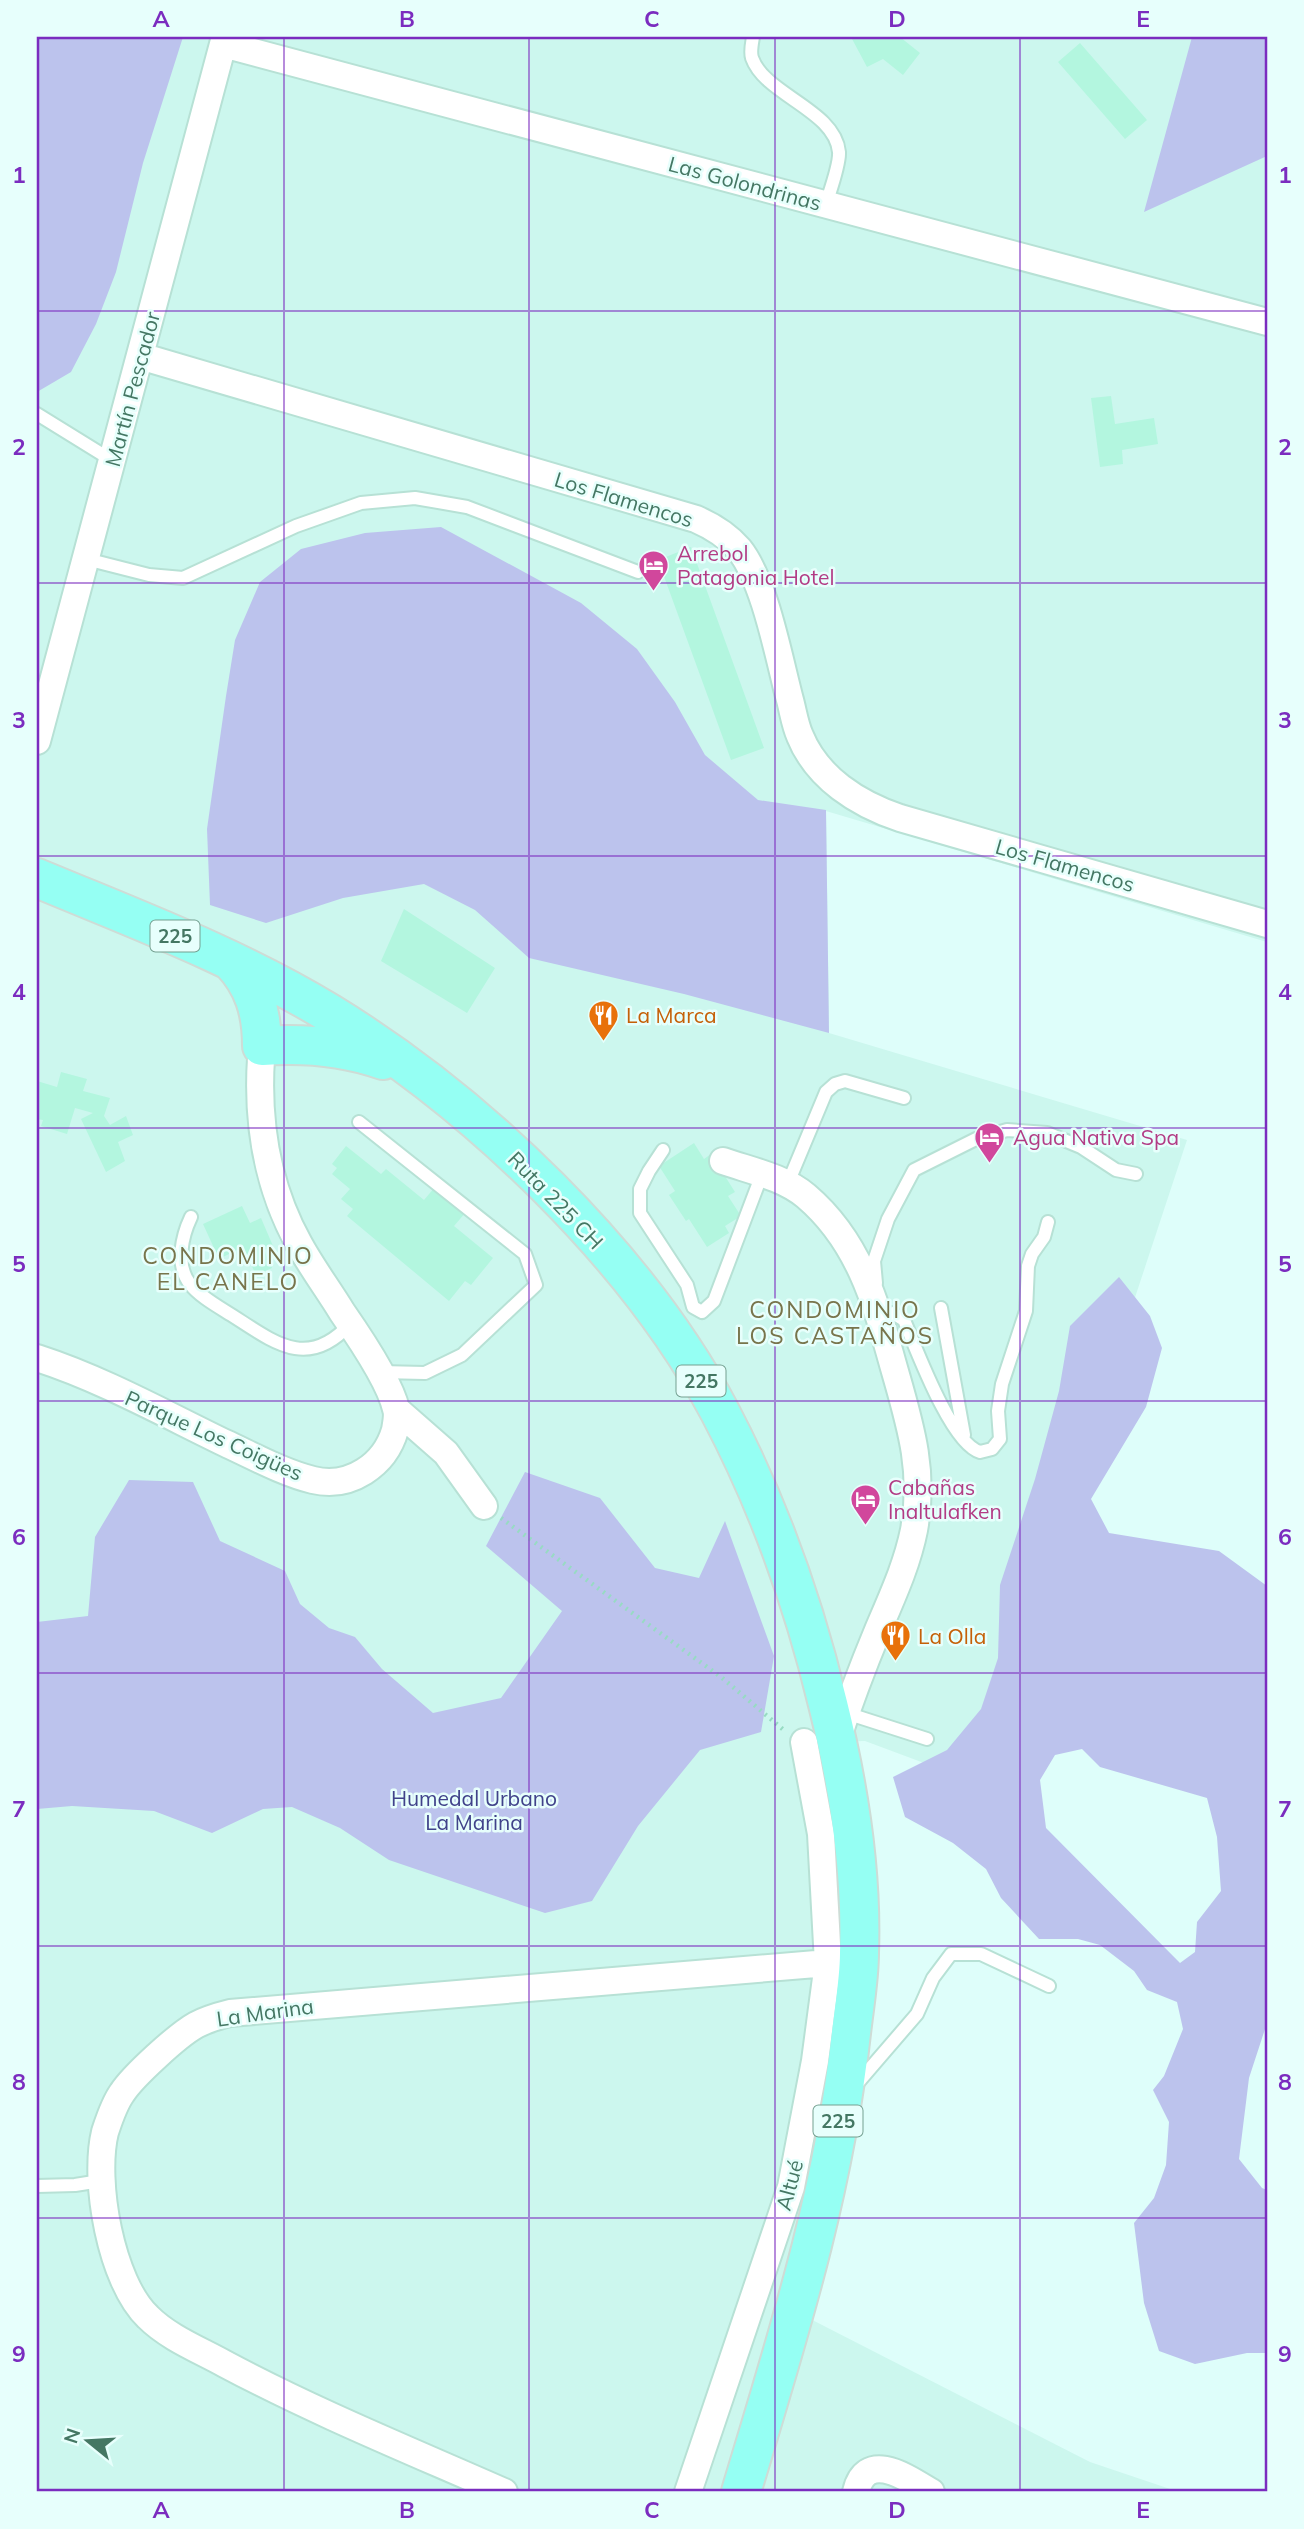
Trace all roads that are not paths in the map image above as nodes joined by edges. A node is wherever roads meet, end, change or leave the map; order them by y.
1 (753, 37) edge
2 (225, 40) edge
3 (826, 204) junction
4 (1267, 322) edge
5 (141, 356) junction
6 (37, 414) edge
7 (113, 461) junction
8 (86, 559) junction
9 (638, 572) dead end
10 (46, 669) edge
11 (37, 741) edge
12 (37, 878) edge
13 (1267, 924) edge
14 (229, 959) junction
15 (275, 983) junction
16 (262, 1045) junction
17 (419, 1076) junction
18 (904, 1098) dead end
19 (359, 1122) dead end
20 (663, 1150) dead end
21 (723, 1161) dead end
22 (762, 1174) junction
23 (1136, 1174) dead end
24 (788, 1183) junction
25 (191, 1217) dead end
26 (1048, 1222) dead end
27 (941, 1308) dead end
28 (880, 1318) junction
29 (351, 1324) junction
30 (37, 1358) edge
31 (379, 1371) junction
32 (397, 1410) junction
33 (965, 1441) junction
34 (484, 1507) road end
35 (829, 1731) junction
36 (927, 1739) dead end
37 (844, 1959) junction
38 (1049, 1986) dead end
39 (842, 2101) junction
40 (100, 2181) junction
41 (37, 2186) edge
42 (504, 2492) edge
43 (688, 2492) edge
44 (741, 2492) edge
45 (856, 2492) edge
46 (931, 2492) edge

1 - 3 lane
2 - 3 street, Las Golondrinas
2 - 5 street, Martín Pescador
3 - 4 street, Las Golondrinas
5 - 7 street, Martín Pescador
5 - 13 street, Los Flamencos
6 - 7 lane
7 - 8 street, Martín Pescador
8 - 9 lane
8 - 10 street, Martín Pescador
10 - 11 street, Martín Pescador
12 - 14 main road, Ruta 225 CH / 225
14 - 15 main road, Ruta 225 CH / 225
14 - 16 main road
15 - 16 street
15 - 17 main road, Ruta 225 CH / 225
16 - 17 main road
16 - 29 street
17 - 35 main road, Ruta 225 CH / 225
18 - 24 lane
19 - 31 lane
20 - 22 lane
21 - 22 street
22 - 24 street
23 - 28 lane
24 - 28 street
25 - 29 lane
26 - 33 lane
27 - 33 lane
28 - 33 lane
28 - 35 street
29 - 31 street
30 - 32 street, Parque Los Coigües
31 - 32 street
32 - 34 street
35 - 36 lane
35 - 37 main road, 225
37 - 39 main road, 225
37 - 40 street, La Marina
37 - 43 street, Altué
38 - 39 lane
39 - 44 main road, 225
40 - 41 lane
40 - 42 street, La Marina
45 - 46 street

